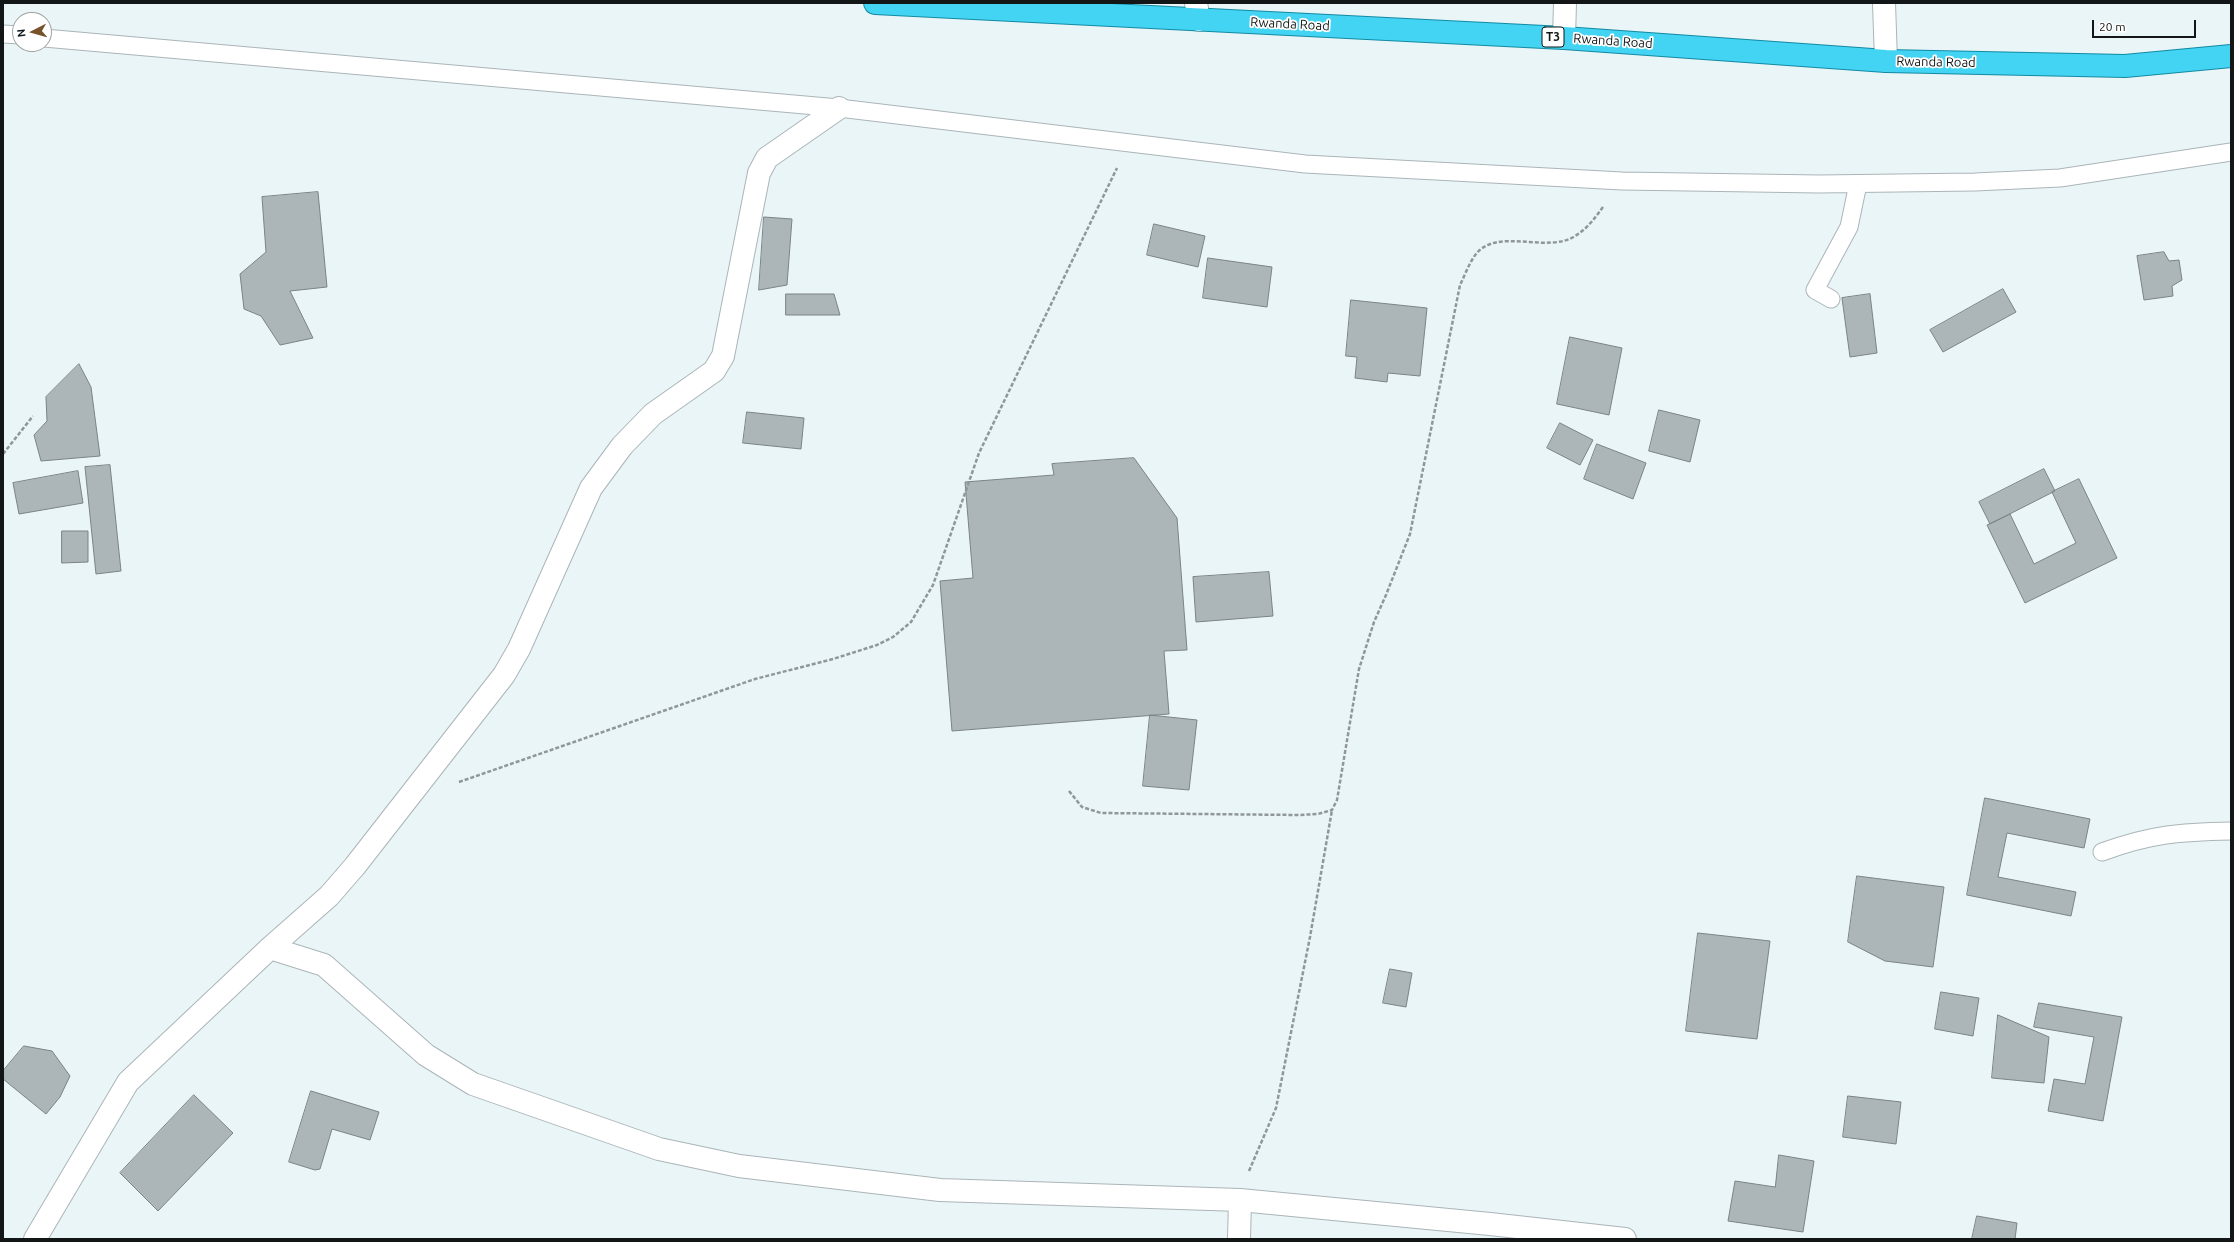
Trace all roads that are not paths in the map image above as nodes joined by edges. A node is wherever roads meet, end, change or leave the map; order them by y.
1 (875, 3) edge
2 (1565, 3) edge
3 (1884, 3) edge
4 (1198, 11) edge
5 (1564, 38) junction
6 (52, 39) edge
7 (2231, 56) edge
8 (1886, 61) junction
9 (839, 108) junction
10 (2231, 152) edge
11 (1858, 184) junction
12 (1831, 299) dead end
13 (2231, 831) edge
14 (2102, 852) dead end
15 (270, 948) junction
16 (1240, 1200) junction
17 (35, 1239) edge
18 (1239, 1239) edge
19 (1625, 1239) edge

1 - 4 highway, Rwanda Road / T3
2 - 5 street
3 - 8 street
4 - 5 highway, Rwanda Road / T3
5 - 8 highway, Rwanda Road / T3
6 - 9 lane
7 - 8 highway, Rwanda Road / T3
9 - 11 lane
9 - 15 street
10 - 11 lane
11 - 12 lane
13 - 14 lane
15 - 16 street
15 - 17 street
16 - 18 street
16 - 19 street

